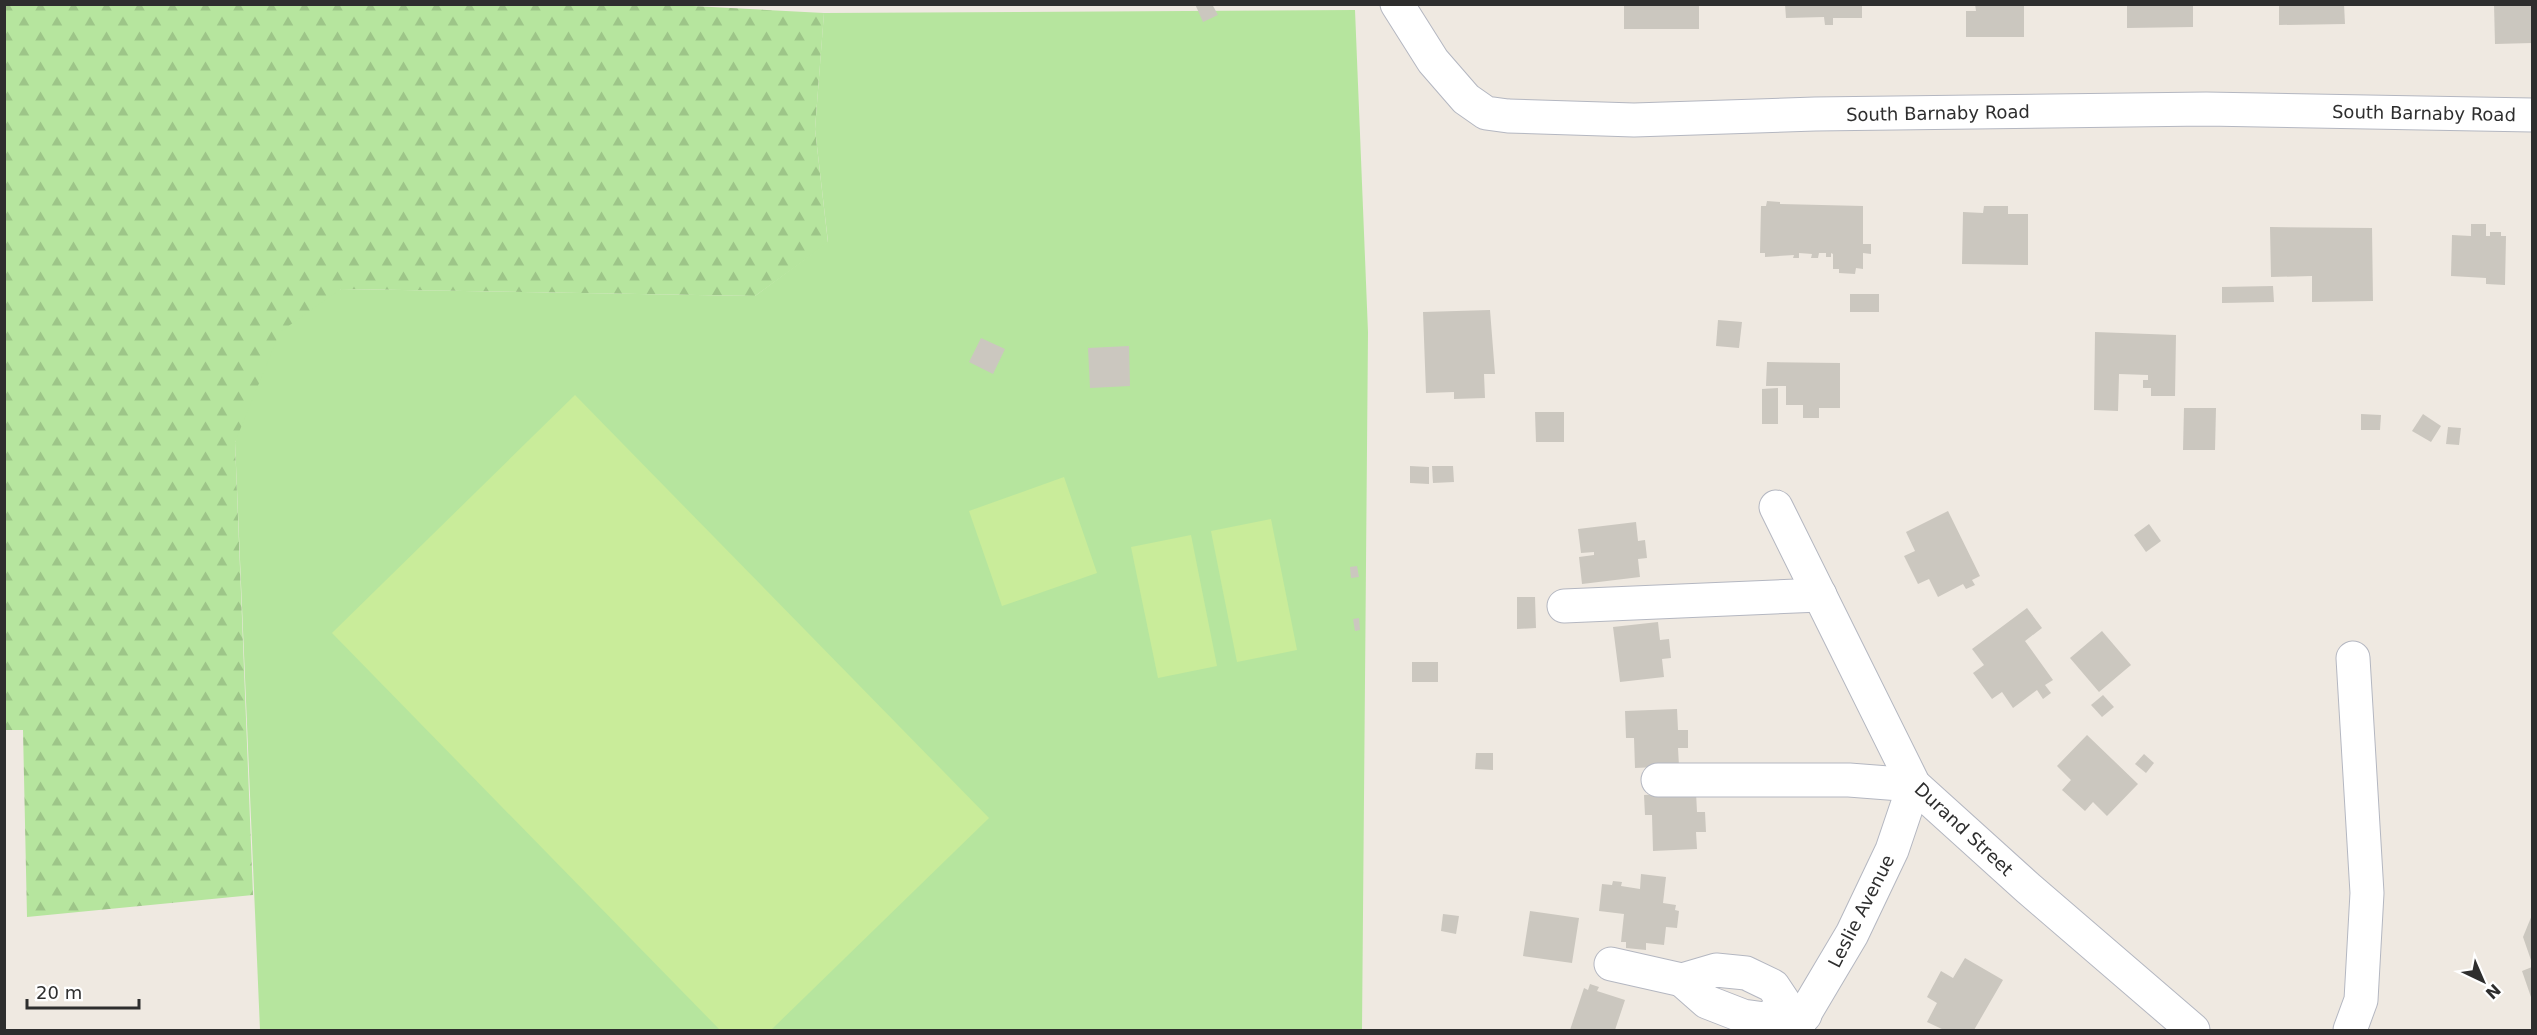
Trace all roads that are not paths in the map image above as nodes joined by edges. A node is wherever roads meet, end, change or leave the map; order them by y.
1 (1397, 4) edge
2 (2532, 115) edge
3 (1776, 507) dead end
4 (1820, 595) junction
5 (1563, 606) dead end
6 (2354, 657) dead end
7 (1658, 780) dead end
8 (1914, 785) junction
9 (1611, 964) dead end
10 (1796, 1018) edge
11 (2193, 1030) edge
12 (2350, 1030) edge

1 - 2 street, South Barnaby Road
3 - 4 street, Durand Street
4 - 5 street
4 - 8 street, Durand Street
6 - 12 street
7 - 8 street
8 - 10 street, Leslie Avenue
8 - 11 street, Durand Street
9 - 10 street

